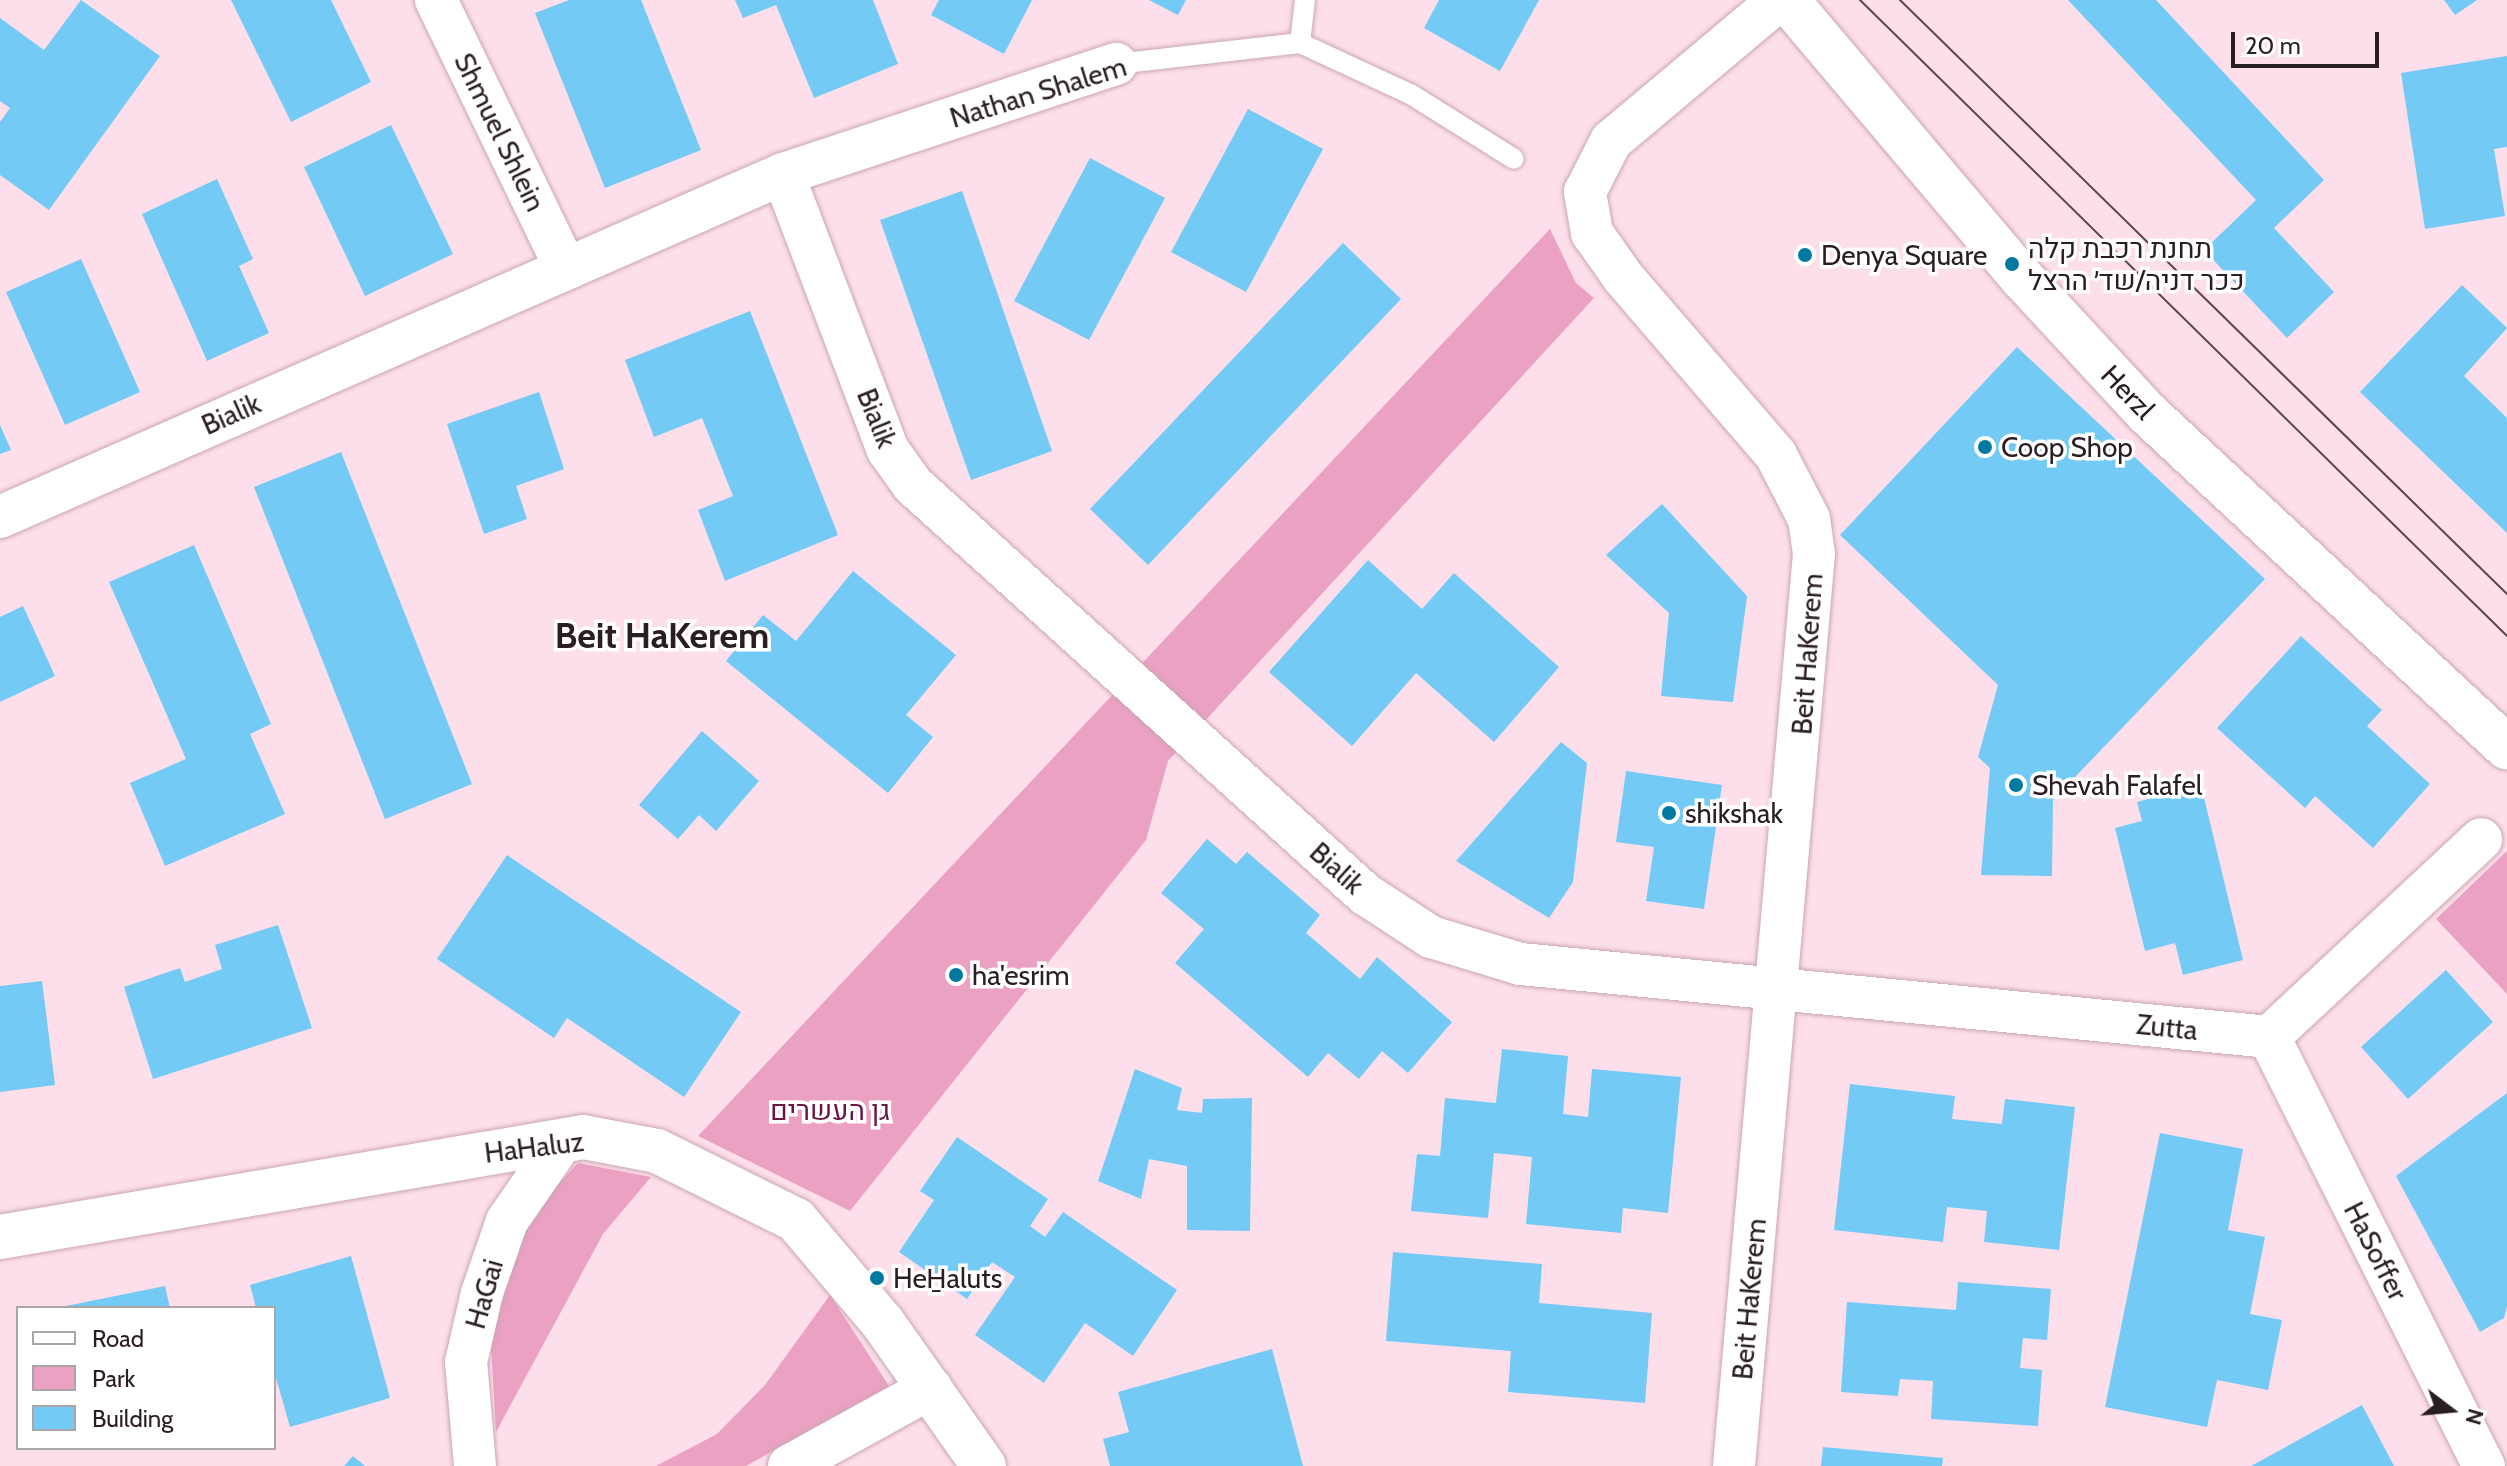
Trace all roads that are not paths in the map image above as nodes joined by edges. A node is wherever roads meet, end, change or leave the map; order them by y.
1 (436, 0) edge
2 (1305, 0) edge
3 (1779, 0) edge
4 (1787, 0) edge
5 (1300, 43) junction
6 (1116, 64) joint
7 (1514, 159) dead end
8 (783, 174) junction
9 (564, 265) junction
10 (0, 517) edge
11 (2507, 748) edge
12 (2481, 839) dead end
13 (1778, 987) junction
14 (2269, 1037) junction
15 (563, 1140) junction
16 (0, 1237) edge
17 (931, 1388) junction
18 (475, 1466) edge
19 (789, 1466) edge
20 (984, 1466) edge
21 (1734, 1466) edge
22 (2484, 1466) edge

1 - 9 street, Shmuel Shlein
2 - 5 lane
3 - 13 street, Beit HaKerem
4 - 11 street, Herzl
5 - 6 lane, Nathan Shalem
5 - 7 lane
6 - 8 street, Nathan Shalem
8 - 9 street, Bialik
8 - 13 street, Bialik
9 - 10 street, Bialik
12 - 14 street
13 - 14 street, Zutta
13 - 21 street, Beit HaKerem
14 - 22 street, HaSoffer
15 - 16 street, HaHaluz
15 - 17 street, HaHaluz
15 - 18 street, HaGai
17 - 19 street
17 - 20 street, HaHaluz

